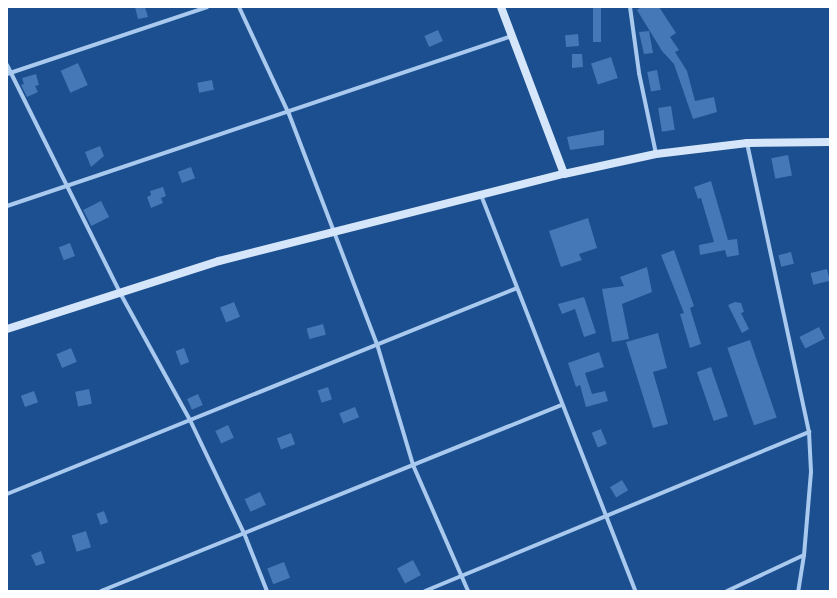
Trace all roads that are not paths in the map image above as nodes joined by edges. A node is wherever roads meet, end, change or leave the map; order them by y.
1 (207, 7) edge
2 (239, 7) edge
3 (501, 7) edge
4 (630, 7) edge
5 (512, 36) junction
6 (7, 65) edge
7 (9, 73) edge
8 (289, 114) junction
9 (747, 142) junction
10 (830, 142) edge
11 (656, 154) junction
12 (564, 174) junction
13 (67, 186) junction
14 (481, 195) junction
15 (7, 206) edge
16 (334, 230) junction
17 (517, 288) junction
18 (119, 291) junction
19 (7, 329) edge
20 (377, 344) junction
21 (562, 405) junction
22 (190, 420) junction
23 (809, 432) junction
24 (413, 465) junction
25 (7, 494) edge
26 (606, 518) junction
27 (244, 533) junction
28 (804, 555) junction
29 (462, 576) junction
30 (101, 591) edge
31 (267, 591) edge
32 (425, 591) edge
33 (468, 591) edge
34 (635, 591) edge
35 (727, 591) edge
36 (798, 591) edge

1 - 7 street
2 - 8 street
3 - 5 main road
4 - 11 street
5 - 8 street
5 - 12 main road
6 - 7 street
7 - 13 street
8 - 13 street
8 - 16 street
9 - 10 main road
9 - 11 main road
9 - 23 street
11 - 12 main road
12 - 14 main road
13 - 15 street
13 - 18 street
14 - 16 main road
14 - 17 street
16 - 18 main road
16 - 20 street
17 - 20 street
17 - 21 street
18 - 19 main road
18 - 22 street
20 - 22 street
20 - 24 street
21 - 24 street
21 - 26 street
22 - 25 street
22 - 27 street
23 - 26 street
23 - 28 street
24 - 27 street
24 - 29 street
26 - 29 street
26 - 34 street
27 - 30 street
27 - 31 street
28 - 35 street
28 - 36 street
29 - 32 street
29 - 33 street

